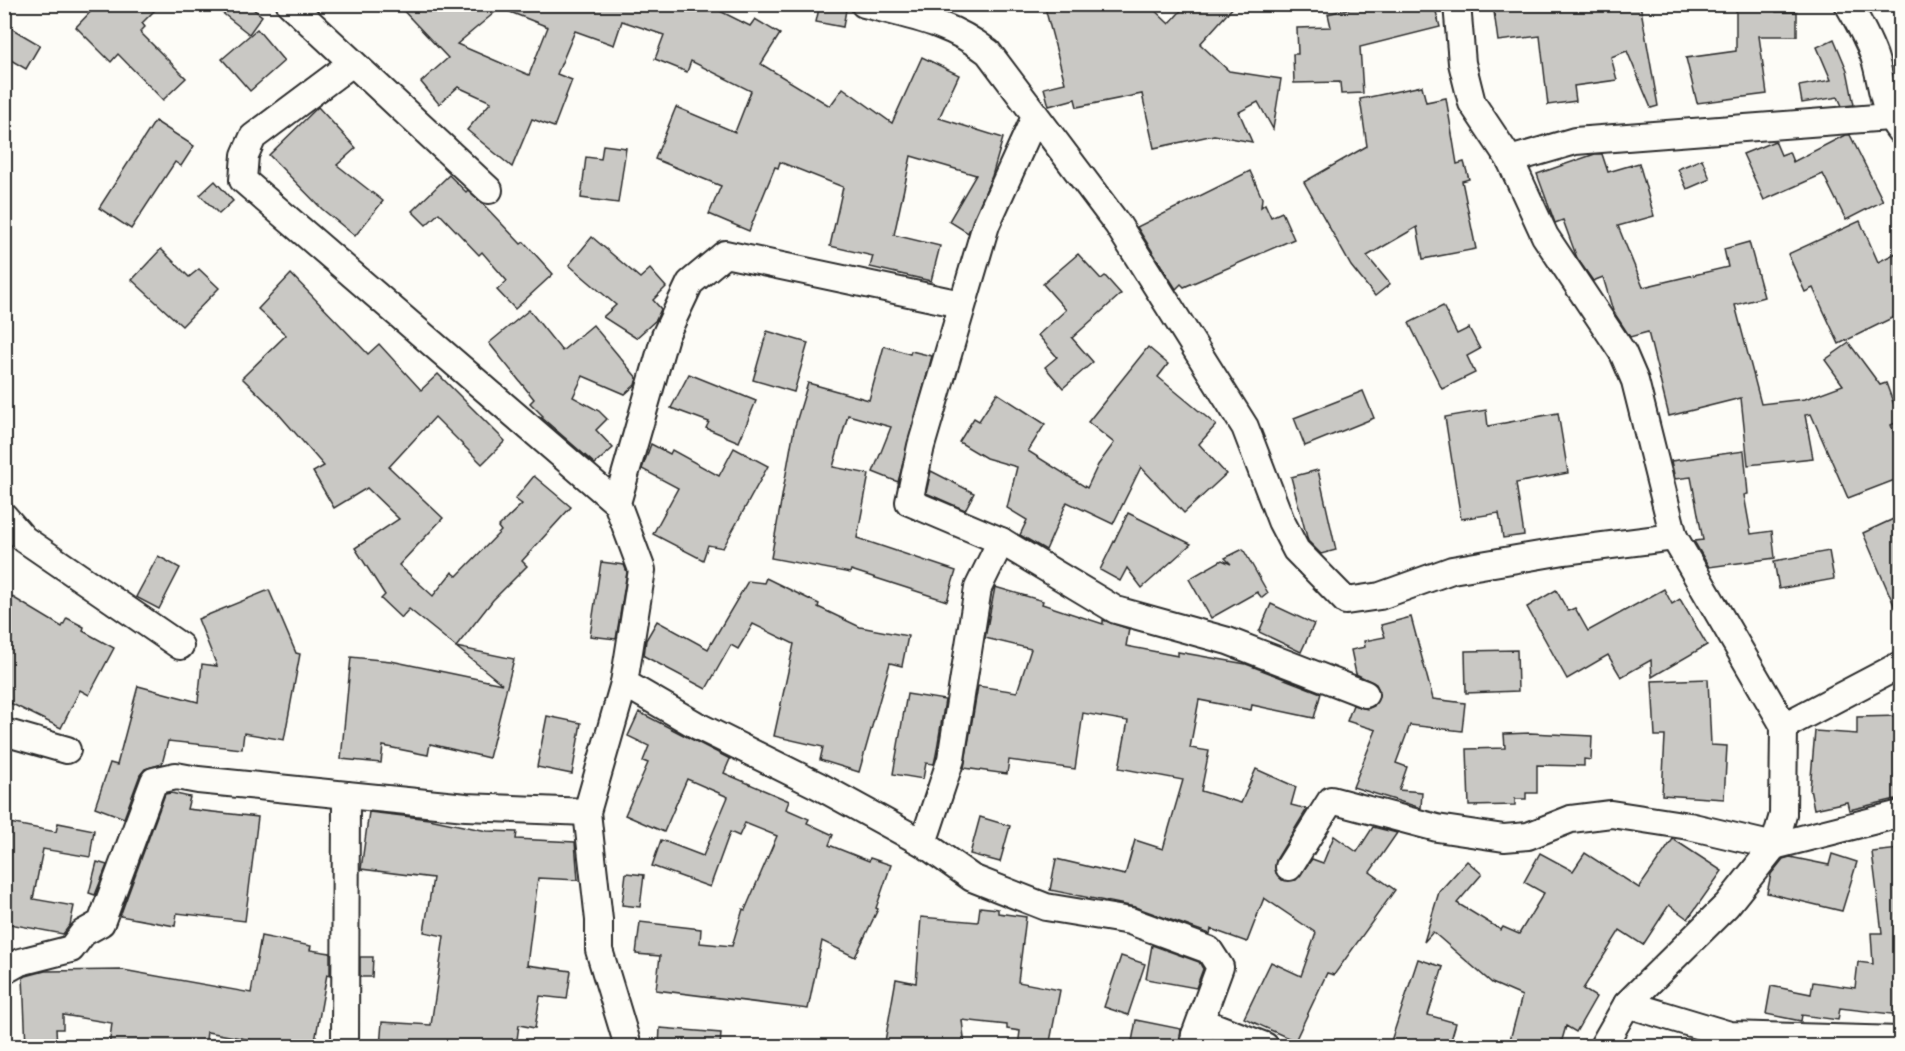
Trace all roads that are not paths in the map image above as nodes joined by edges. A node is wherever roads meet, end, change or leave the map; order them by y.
1 (290, 4) edge
2 (864, 4) edge
3 (1457, 4) edge
4 (1848, 4) edge
5 (352, 63) junction
6 (1035, 117) junction
7 (1895, 124) edge
8 (1510, 160) junction
9 (489, 190) dead end
10 (961, 304) junction
11 (617, 503) junction
12 (4, 516) edge
13 (1674, 537) junction
14 (1001, 541) junction
15 (180, 646) dead end
16 (1900, 666) edge
17 (624, 683) junction
18 (1365, 693) dead end
19 (1784, 726) junction
20 (4, 732) edge
21 (67, 750) dead end
22 (346, 795) junction
23 (587, 812) junction
24 (1900, 814) edge
25 (923, 843) junction
26 (1774, 846) junction
27 (1289, 867) dead end
28 (4, 971) edge
29 (1627, 1004) junction
30 (1900, 1040) edge
31 (1193, 1041) edge
32 (345, 1047) edge
33 (627, 1047) edge
34 (1265, 1047) edge
35 (1603, 1047) edge

1 - 5 street
2 - 6 street
3 - 8 street
4 - 7 street
5 - 9 street
5 - 11 street
6 - 10 street
6 - 13 street
7 - 8 street
8 - 13 street
10 - 11 street
10 - 14 street
11 - 17 street
12 - 15 street
13 - 19 street
14 - 18 street
14 - 25 street
16 - 19 street
17 - 23 street
17 - 25 street
19 - 26 street
20 - 21 street
22 - 23 street
22 - 28 street
22 - 32 street
23 - 33 street
24 - 26 street
25 - 31 street
26 - 27 street
26 - 29 street
29 - 30 street
29 - 35 street
31 - 34 street

